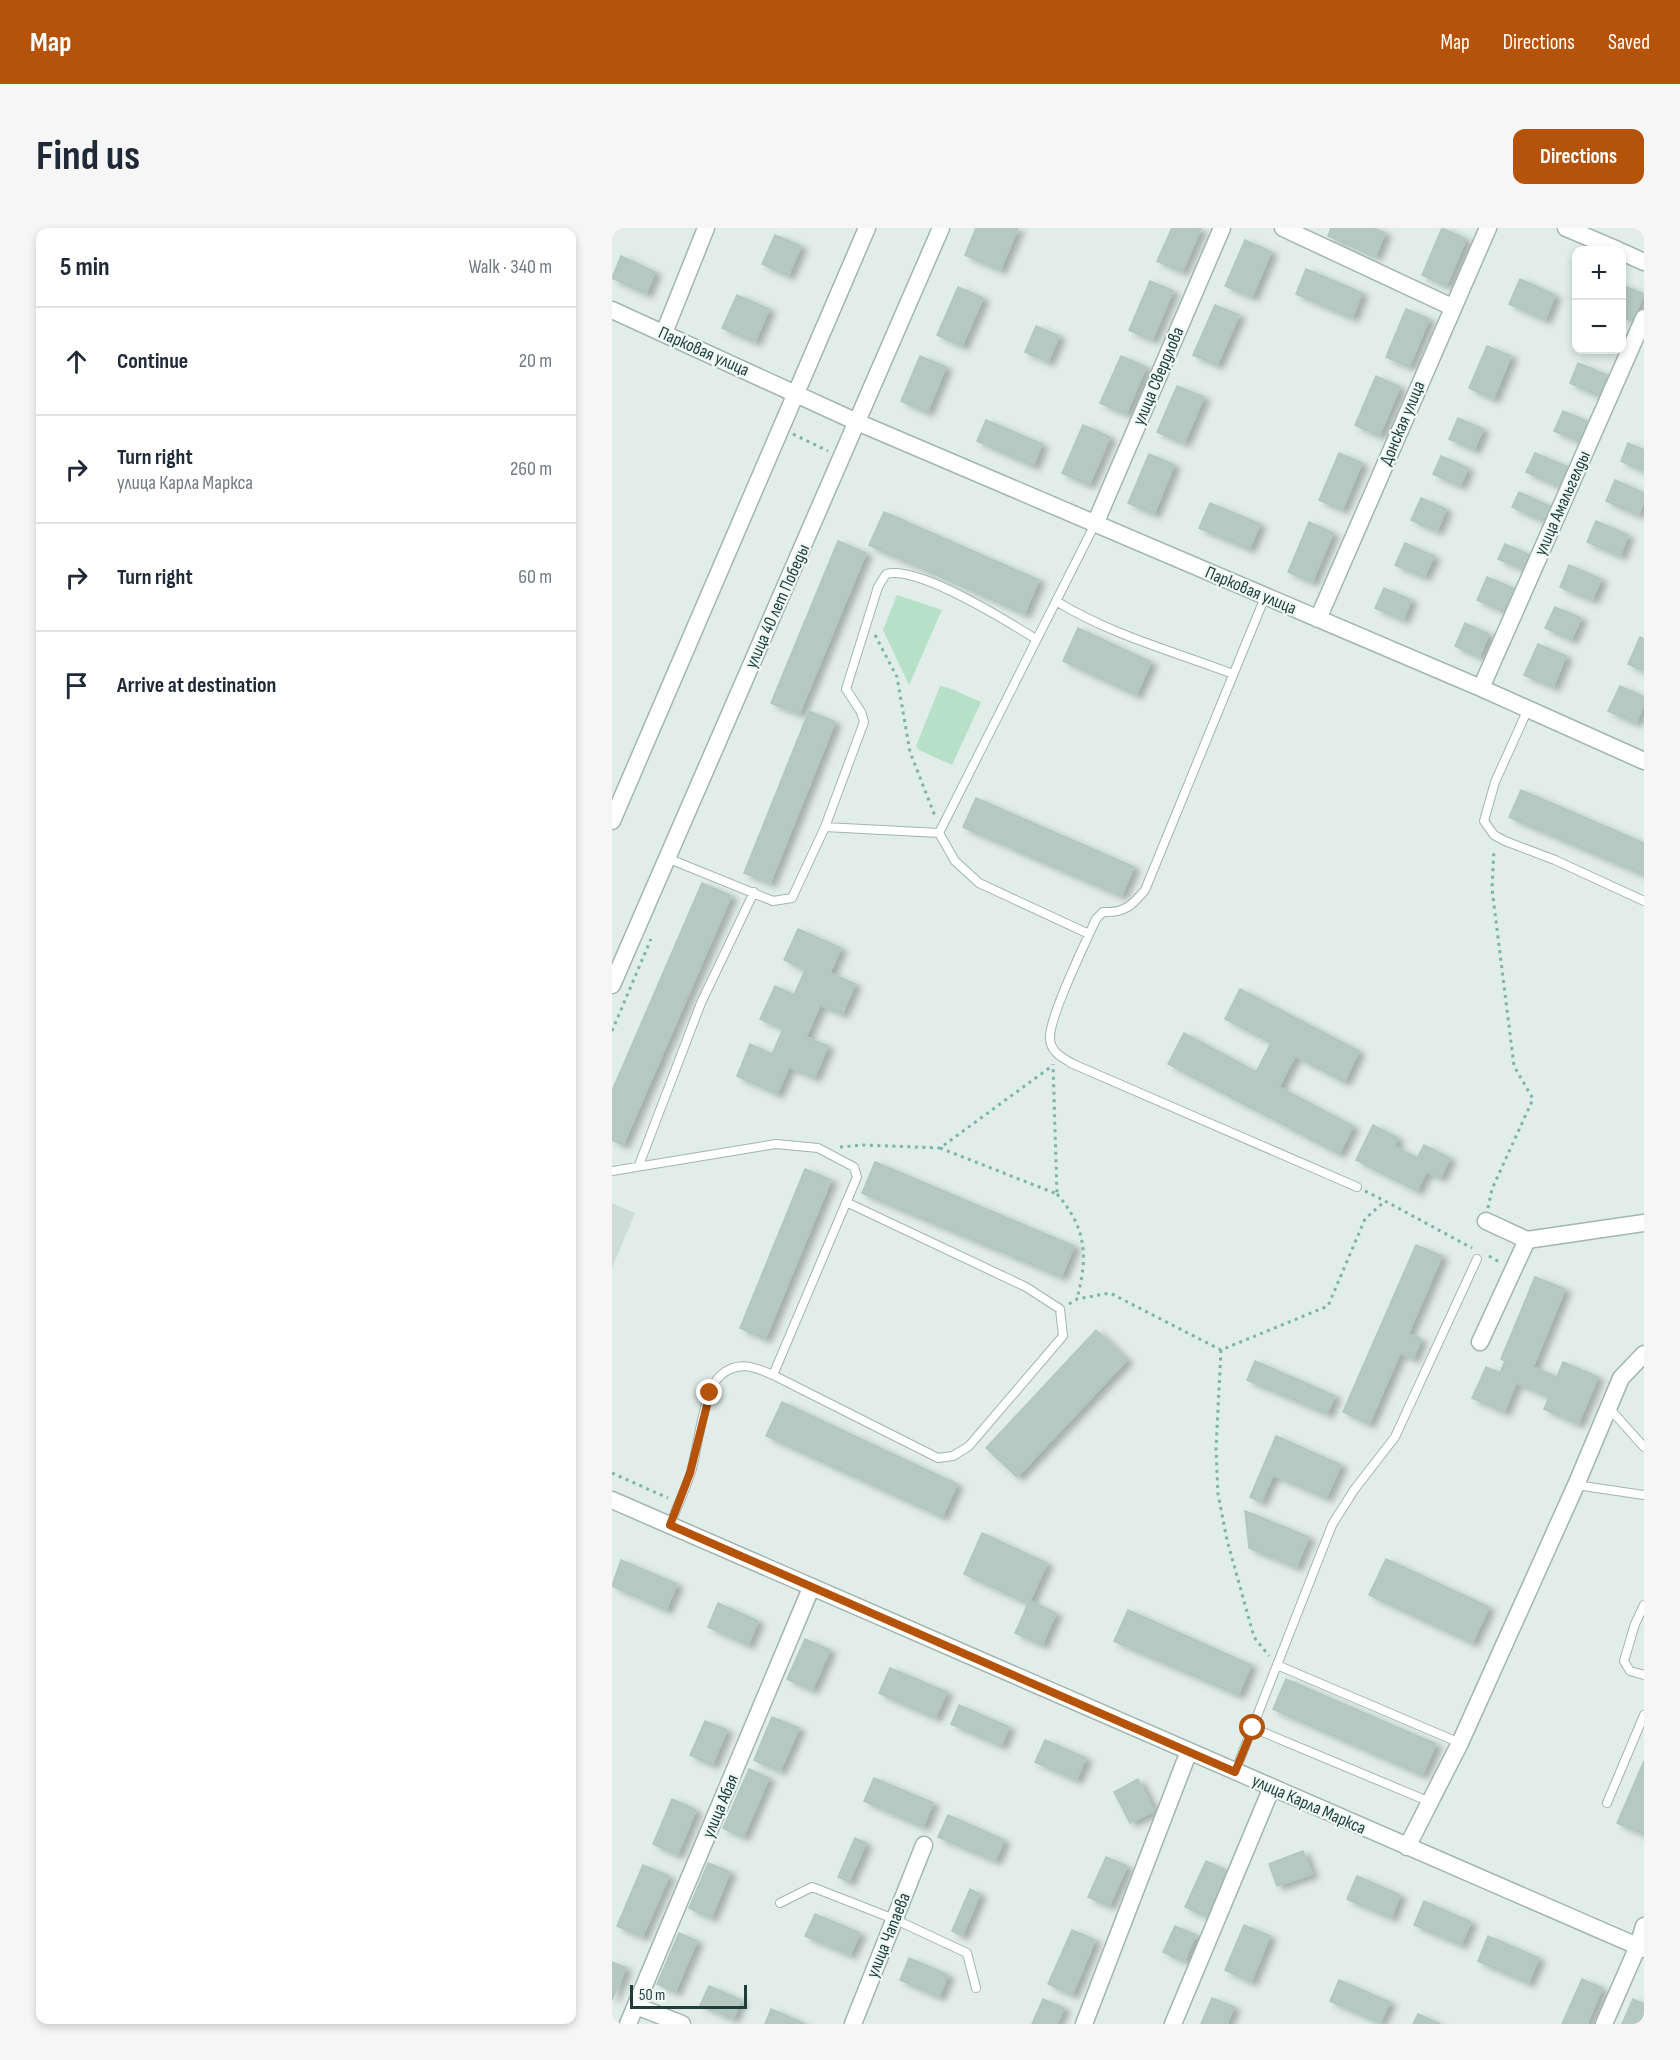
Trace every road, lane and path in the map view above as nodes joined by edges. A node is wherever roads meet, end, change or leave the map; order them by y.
1 (706, 228) edge
2 (867, 228) edge
3 (941, 228) edge
4 (1222, 228) edge
5 (1283, 228) edge
6 (1488, 228) edge
7 (1566, 228) edge
8 (1608, 246) edge
9 (1626, 254) edge
10 (1644, 262) edge
11 (1452, 307) junction
12 (612, 310) edge
13 (1644, 318) edge
14 (663, 333) junction
15 (796, 393) junction
16 (856, 422) junction
17 (781, 429) junction
18 (842, 457) junction
19 (1095, 524) junction
20 (1265, 597) junction
21 (1056, 601) junction
22 (1318, 619) junction
23 (868, 620) junction
24 (1036, 639) junction
25 (1233, 674) junction
26 (1480, 688) junction
27 (1528, 709) junction
28 (1644, 761) edge
29 (612, 821) edge
30 (825, 827) junction
31 (940, 830) junction
32 (1494, 835) junction
33 (667, 858) junction
34 (754, 892) junction
35 (1644, 901) edge
36 (1089, 934) junction
37 (612, 985) edge
38 (1055, 1053) junction
39 (1053, 1066) junction
40 (818, 1148) junction
41 (940, 1149) junction
42 (639, 1165) junction
43 (612, 1170) edge
44 (1357, 1187) joint
45 (1057, 1194) junction
46 (1385, 1201) junction
47 (846, 1202) junction
48 (1486, 1221) joint
49 (1644, 1223) edge
50 (1527, 1240) junction
51 (1477, 1259) dead end
52 (1514, 1269) junction
53 (1077, 1299) junction
54 (1060, 1309) junction
55 (1480, 1342) dead end
56 (1221, 1350) junction
57 (1644, 1354) edge
58 (773, 1374) junction
59 (1608, 1408) junction
60 (1644, 1447) edge
61 (612, 1473) edge
62 (1576, 1485) junction
63 (1644, 1495) edge
64 (612, 1500) edge
65 (679, 1502) junction
66 (670, 1525) junction
67 (811, 1588) junction
68 (1644, 1605) edge
69 (1277, 1665) junction
70 (1644, 1675) edge
71 (1644, 1715) edge
72 (1253, 1728) junction
73 (1460, 1743) junction
74 (1189, 1751) junction
75 (1235, 1772) junction
76 (1272, 1787) junction
77 (1430, 1802) junction
78 (1607, 1803) dead end
79 (924, 1845) dead end
80 (1407, 1847) junction
81 (780, 1903) dead end
82 (894, 1919) junction
83 (1644, 1926) edge
84 (1641, 1948) edge
85 (976, 1988) dead end
86 (636, 2006) junction
87 (628, 2024) edge
88 (682, 2024) edge
89 (853, 2024) edge
90 (1084, 2024) edge
91 (1173, 2024) edge
92 (1604, 2024) edge

1 - 14 street
2 - 15 street
3 - 16 street, улица 40 лет Победы
4 - 19 street, улица Свердлова
5 - 11 street
6 - 11 street, Донская улица
7 - 8 street
9 - 10 street
11 - 22 street, Донская улица
12 - 14 street, Парковая улица
13 - 26 street, улица Амальгелды
14 - 15 street, Парковая улица
15 - 16 street, Парковая улица
15 - 17 street
16 - 18 street, улица 40 лет Победы
16 - 19 street, Парковая улица
17 - 18 path
17 - 29 street
18 - 33 street, улица 40 лет Победы
19 - 20 street, Парковая улица
19 - 21 lane
20 - 22 street, Парковая улица
20 - 25 lane
21 - 24 lane
21 - 25 lane
22 - 26 street, Парковая улица
23 - 24 lane
23 - 30 lane
23 - 31 path
24 - 31 lane
25 - 36 lane
26 - 27 street, Парковая улица
27 - 28 street, Парковая улица
27 - 32 lane
30 - 31 lane
30 - 34 lane
31 - 36 lane
32 - 35 lane
32 - 48 path
33 - 34 lane
33 - 37 street, улица 40 лет Победы
34 - 42 lane
36 - 38 lane
38 - 39 path
38 - 44 lane
39 - 41 path
39 - 45 path
40 - 41 path
40 - 42 lane
40 - 47 lane
41 - 45 path
42 - 43 lane
44 - 46 path
45 - 53 path
46 - 52 path
46 - 56 path
47 - 54 lane
47 - 58 lane
48 - 50 street
49 - 50 street
50 - 52 street
51 - 69 lane
52 - 55 street
53 - 54 path
53 - 56 path
54 - 58 lane
56 - 69 path
57 - 59 street
58 - 65 lane
59 - 60 lane
59 - 62 street
61 - 65 path
62 - 63 lane
62 - 73 street
64 - 66 street, улица Карла Маркса
65 - 66 lane
66 - 67 street, улица Карла Маркса
67 - 74 street, улица Карла Маркса
67 - 86 street, улица Абая
68 - 70 lane
69 - 72 lane
69 - 73 lane
71 - 78 lane
72 - 75 lane
72 - 77 lane
73 - 77 street
74 - 75 street, улица Карла Маркса
74 - 90 street
75 - 76 street, улица Карла Маркса
76 - 80 street, улица Карла Маркса
76 - 91 street
77 - 80 street
79 - 82 street, улица Чапаева
80 - 84 street, улица Карла Маркса
81 - 82 lane
82 - 85 lane
82 - 89 street, улица Чапаева
83 - 84 street
84 - 92 street
86 - 87 street, улица Абая
86 - 88 street

